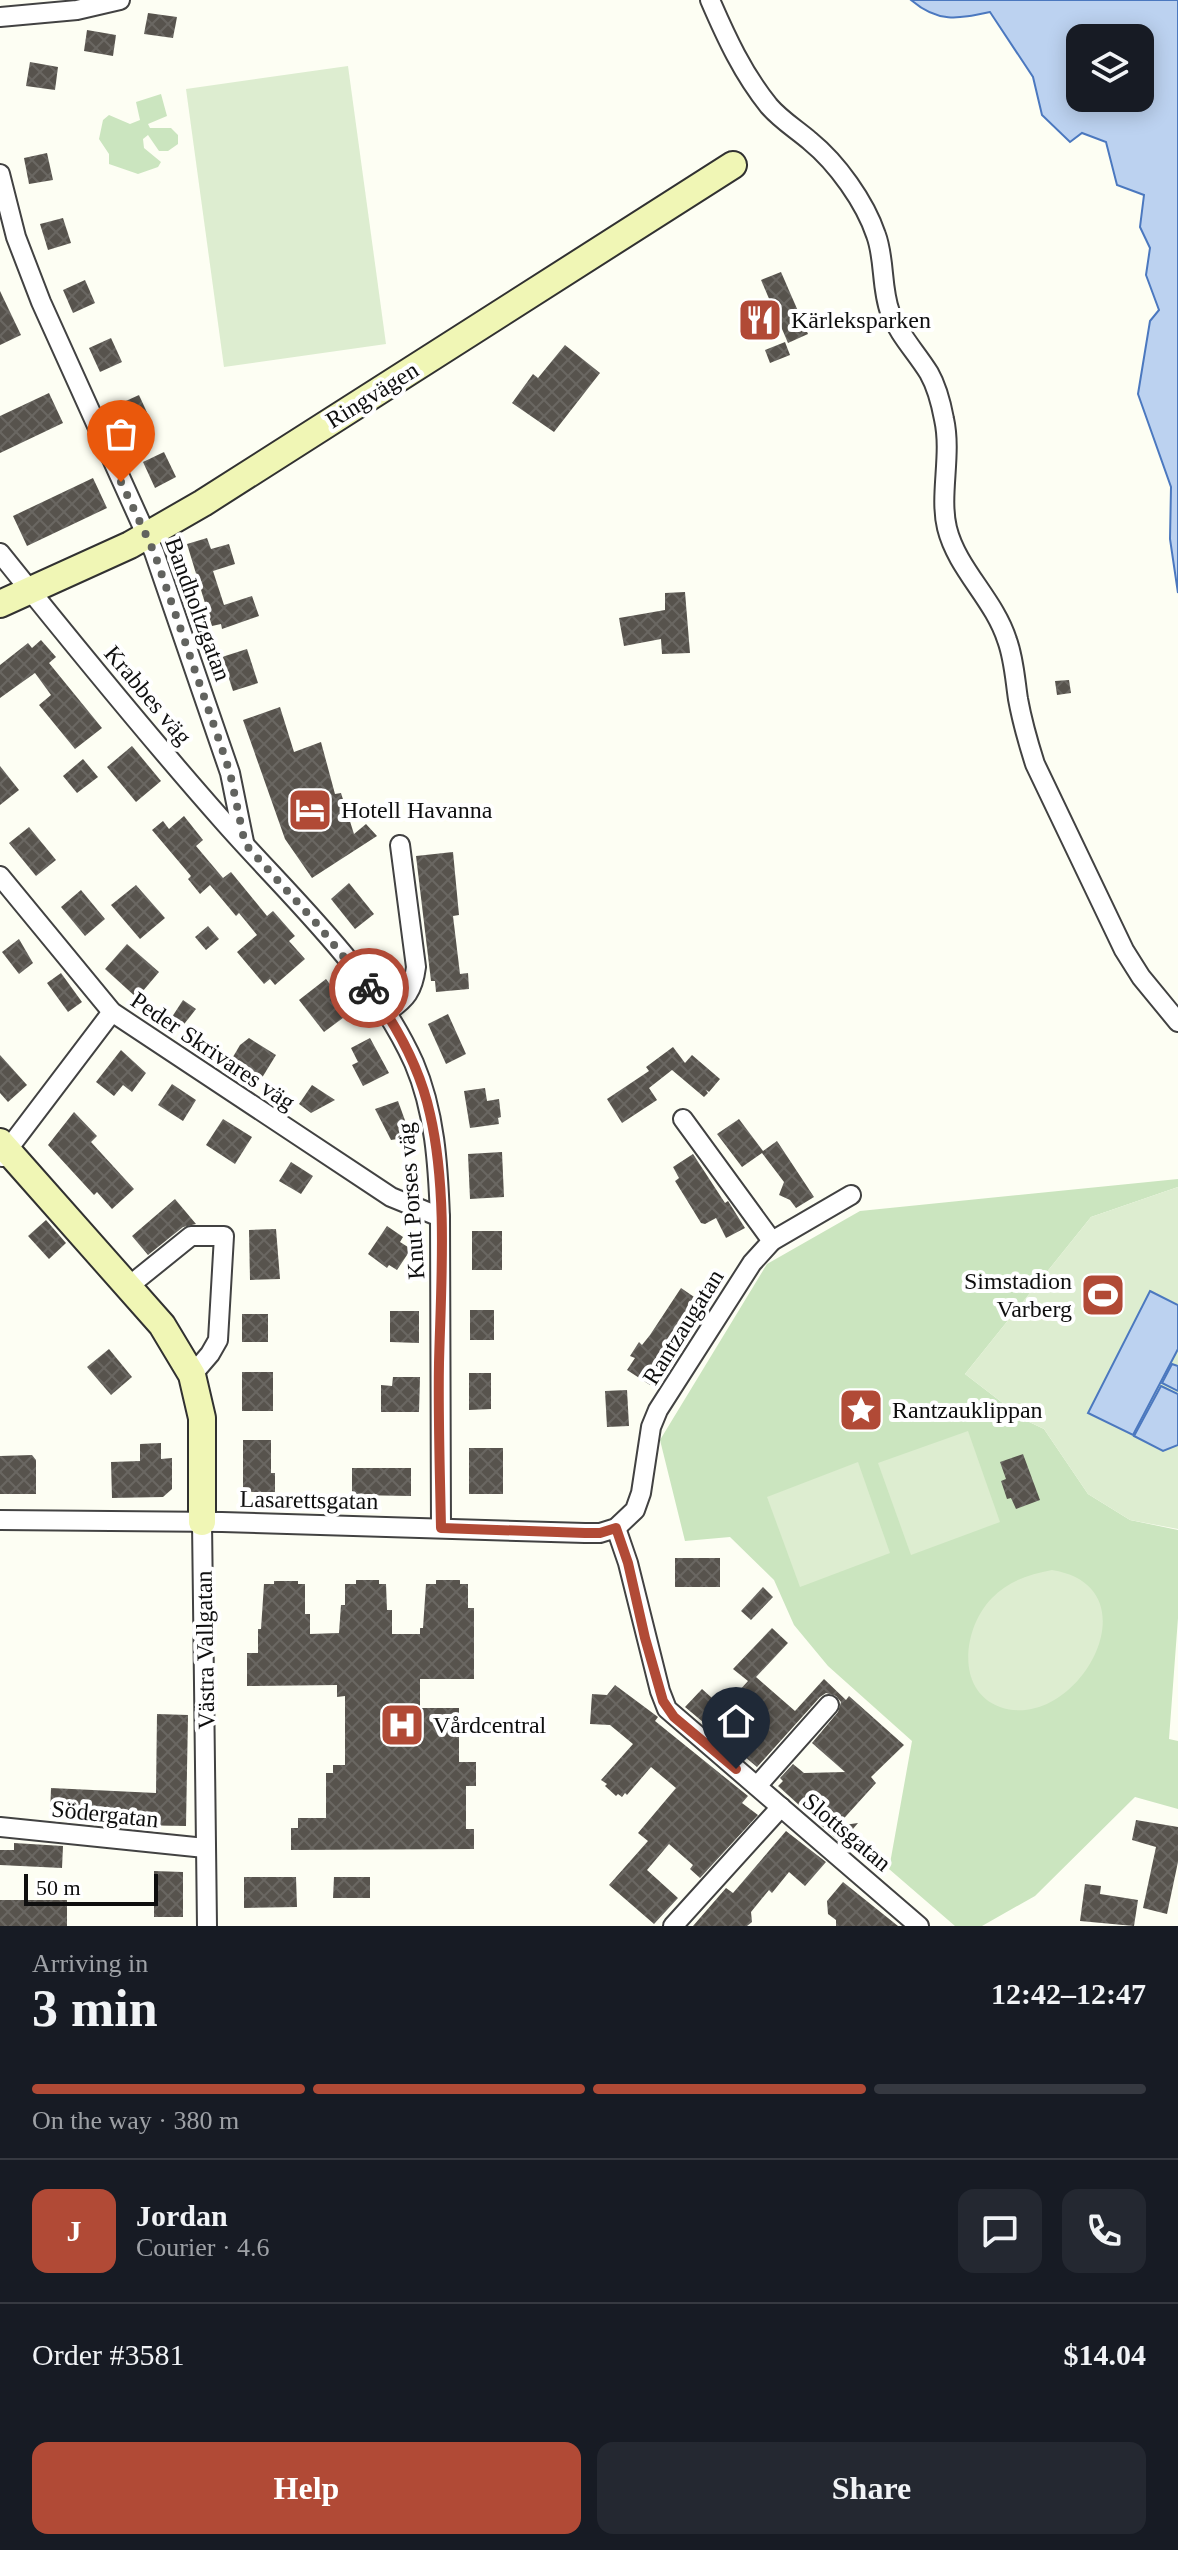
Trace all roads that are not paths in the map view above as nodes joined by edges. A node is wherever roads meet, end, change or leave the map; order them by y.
1 (120, 0) edge
2 (710, 0) edge
3 (0, 17) edge
4 (733, 165) dead end
5 (0, 174) edge
6 (147, 535) junction
7 (0, 553) edge
8 (29, 591) junction
9 (0, 604) edge
10 (245, 844) junction
11 (400, 845) dead end
12 (0, 876) edge
13 (112, 1012) junction
14 (387, 1012) junction
15 (1178, 1022) edge
16 (683, 1119) dead end
17 (2, 1150) edge
18 (851, 1195) dead end
19 (440, 1217) junction
20 (772, 1241) junction
21 (129, 1286) junction
22 (192, 1375) junction
23 (0, 1520) edge
24 (202, 1522) junction
25 (441, 1528) junction
26 (616, 1528) junction
27 (829, 1705) dead end
28 (757, 1786) junction
29 (781, 1807) junction
30 (0, 1827) edge
31 (205, 1848) junction
32 (207, 1926) edge
33 (673, 1926) edge
34 (919, 1926) edge

1 - 3 street
2 - 15 street
4 - 6 street, Ringvägen
5 - 6 street, Bandholtzgatan
6 - 8 street, Ringvägen
6 - 10 street, Bandholtzgatan
7 - 8 street, Krabbes väg
8 - 9 street, Ringvägen
8 - 10 street, Krabbes väg
10 - 14 street, Krabbes väg
11 - 14 street
12 - 13 street, Peder Skrivares väg
13 - 17 street
13 - 19 street, Peder Skrivares väg
14 - 19 street, Knut Porses väg
16 - 20 street
17 - 21 street, Västra Vallgatan
18 - 20 street, Rantzaugatan
19 - 25 street, Knut Porses väg
20 - 26 street, Rantzaugatan
21 - 22 street, Västra Vallgatan
21 - 22 street
22 - 24 street, Västra Vallgatan
23 - 24 street, Lasarettsgatan
24 - 25 street, Lasarettsgatan
24 - 31 street, Västra Vallgatan
25 - 26 street, Lasarettsgatan
26 - 28 street, Slottsgatan
27 - 28 street
28 - 29 street, Slottsgatan
29 - 33 street
29 - 34 street, Slottsgatan
30 - 31 street, Södergatan
31 - 32 street, Västra Vallgatan

